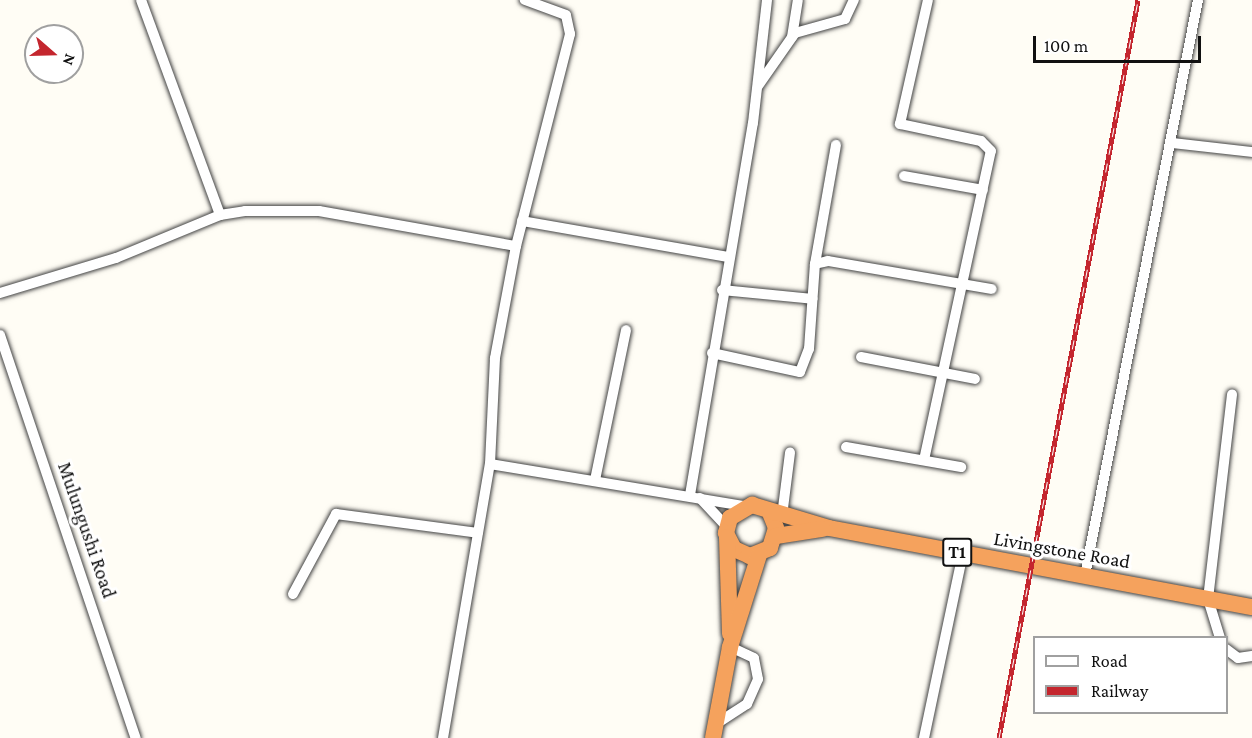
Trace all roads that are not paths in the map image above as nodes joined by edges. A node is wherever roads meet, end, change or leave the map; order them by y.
1 (141, 0) edge
2 (525, 0) edge
3 (767, 0) edge
4 (798, 0) edge
5 (854, 0) edge
6 (928, 0) edge
7 (1198, 0) edge
8 (792, 37) junction
9 (758, 87) junction
10 (1173, 143) junction
11 (836, 146) dead end
12 (1252, 152) edge
13 (904, 176) dead end
14 (983, 190) junction
15 (220, 215) junction
16 (522, 221) junction
17 (516, 246) junction
18 (729, 257) junction
19 (815, 264) junction
20 (959, 283) junction
21 (992, 289) dead end
22 (722, 290) junction
23 (0, 293) edge
24 (813, 299) junction
25 (626, 330) dead end
26 (0, 335) edge
27 (712, 353) junction
28 (861, 357) dead end
29 (941, 371) junction
30 (975, 379) dead end
31 (1232, 394) dead end
32 (846, 447) dead end
33 (790, 453) dead end
34 (924, 460) junction
35 (490, 464) junction
36 (961, 467) dead end
37 (595, 480) junction
38 (695, 496) junction
39 (746, 506) junction
40 (776, 515) junction
41 (829, 528) junction
42 (727, 530) junction
43 (478, 533) junction
44 (776, 536) junction
45 (963, 553) junction
46 (759, 555) junction
47 (1085, 575) junction
48 (293, 594) dead end
49 (1208, 599) junction
50 (1252, 607) edge
51 (1219, 636) edge
52 (730, 647) junction
53 (1228, 650) edge
54 (1252, 656) edge
55 (715, 731) edge
56 (136, 738) edge
57 (443, 738) edge
58 (924, 738) edge

1 - 15 street
2 - 16 street
3 - 9 street
4 - 8 street
5 - 8 street
6 - 14 street
7 - 10 street
8 - 9 street
9 - 18 street
10 - 12 street
10 - 47 street
11 - 19 street
13 - 14 street
14 - 20 street
15 - 17 street
15 - 23 street
16 - 17 street
16 - 18 street
17 - 35 street
18 - 22 street
19 - 20 street
19 - 24 street
20 - 21 street
20 - 29 street
22 - 24 street
22 - 27 street
24 - 27 street
25 - 37 street
26 - 56 street, Mulungushi Road
27 - 38 street
28 - 29 street
29 - 30 street
29 - 34 street
31 - 49 street
32 - 34 street
33 - 40 street
34 - 36 street
35 - 37 street
35 - 43 street
37 - 38 street
38 - 39 street
38 - 42 street
39 - 40 highway, Livingstone Road / T1
39 - 42 highway
40 - 41 highway, Livingstone Road / T1
40 - 44 highway
41 - 44 highway, Livingstone Road / T1
41 - 45 highway, Livingstone Road / T1
42 - 46 highway
42 - 52 highway
43 - 48 street
43 - 57 street
44 - 46 highway
45 - 47 highway, Livingstone Road / T1
45 - 58 street
46 - 52 highway
47 - 49 highway, Livingstone Road / T1
49 - 50 highway, Livingstone Road / T1
49 - 51 street
52 - 55 highway
52 - 55 street
53 - 54 street

